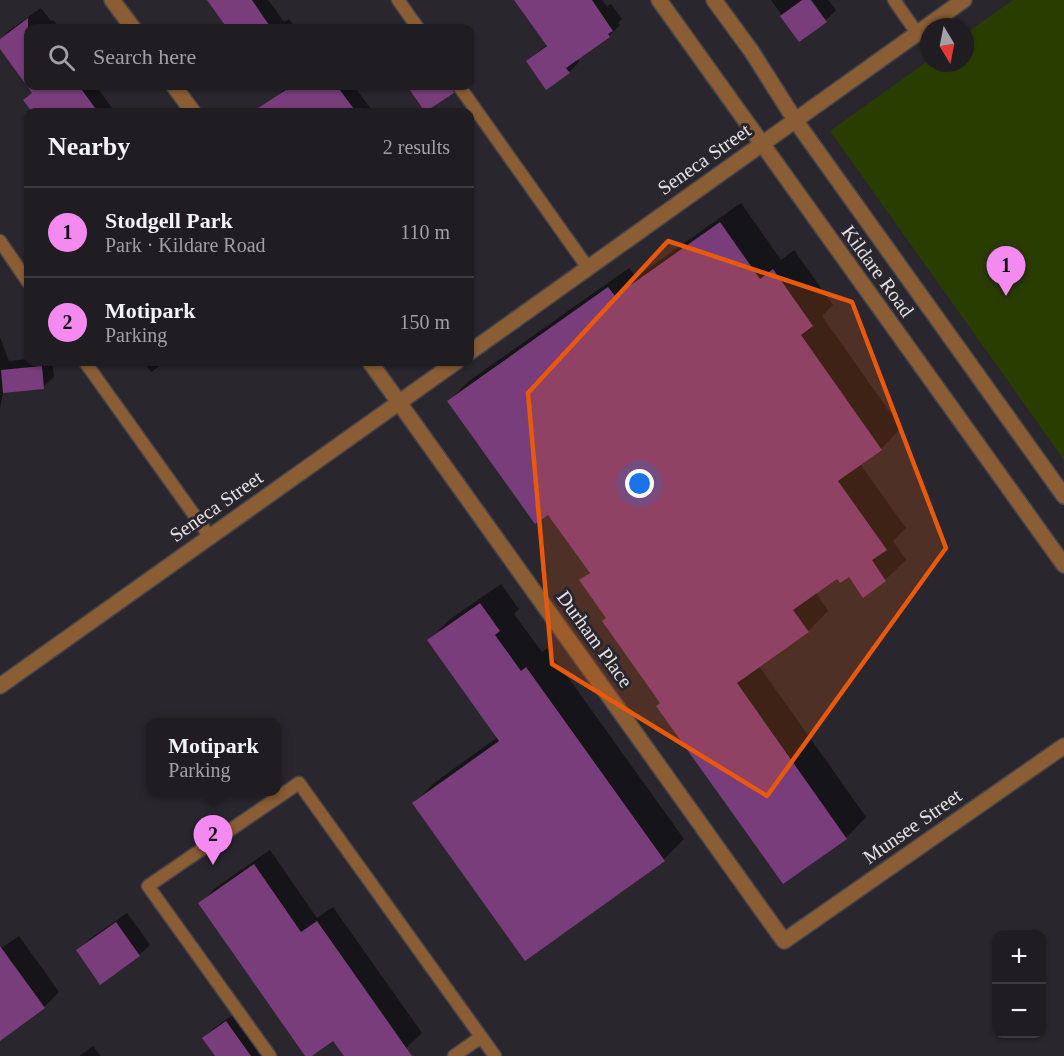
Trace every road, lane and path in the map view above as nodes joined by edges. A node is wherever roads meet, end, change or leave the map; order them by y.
1 (112, 0) edge
2 (398, 0) edge
3 (659, 0) edge
4 (714, 0) edge
5 (894, 0) edge
6 (964, 0) edge
7 (130, 24) edge
8 (415, 24) edge
9 (917, 33) junction
10 (177, 90) edge
11 (462, 90) edge
12 (190, 108) edge
13 (795, 120) junction
14 (761, 144) junction
15 (0, 241) edge
16 (588, 268) junction
17 (24, 276) edge
18 (474, 349) edge
19 (88, 366) edge
20 (373, 366) edge
21 (450, 366) edge
22 (399, 402) junction
23 (1064, 496) edge
24 (210, 537) junction
25 (1064, 565) edge
26 (0, 686) edge
27 (1064, 746) edge
28 (281, 795) edge
29 (280, 796) edge
30 (784, 941) joint
31 (481, 1036) junction
32 (270, 1056) edge
33 (454, 1056) edge
34 (495, 1056) edge

1 - 7 street
2 - 8 lane
3 - 14 street, Kildare Road
4 - 13 street, Kildare Road
5 - 9 lane
6 - 9 street, Seneca Street
9 - 13 street, Seneca Street
10 - 12 street
11 - 16 lane
13 - 14 street, Seneca Street
13 - 23 street, Kildare Road
14 - 16 street, Seneca Street
14 - 25 street, Kildare Road
15 - 17 lane
16 - 18 street, Seneca Street
19 - 24 lane
20 - 22 street, Durham Place
21 - 22 street, Seneca Street
22 - 24 street, Seneca Street
22 - 30 street, Durham Place
24 - 26 street, Seneca Street
27 - 30 street, Munsee Street
28 - 31 lane
29 - 32 lane
31 - 33 lane
31 - 34 lane

